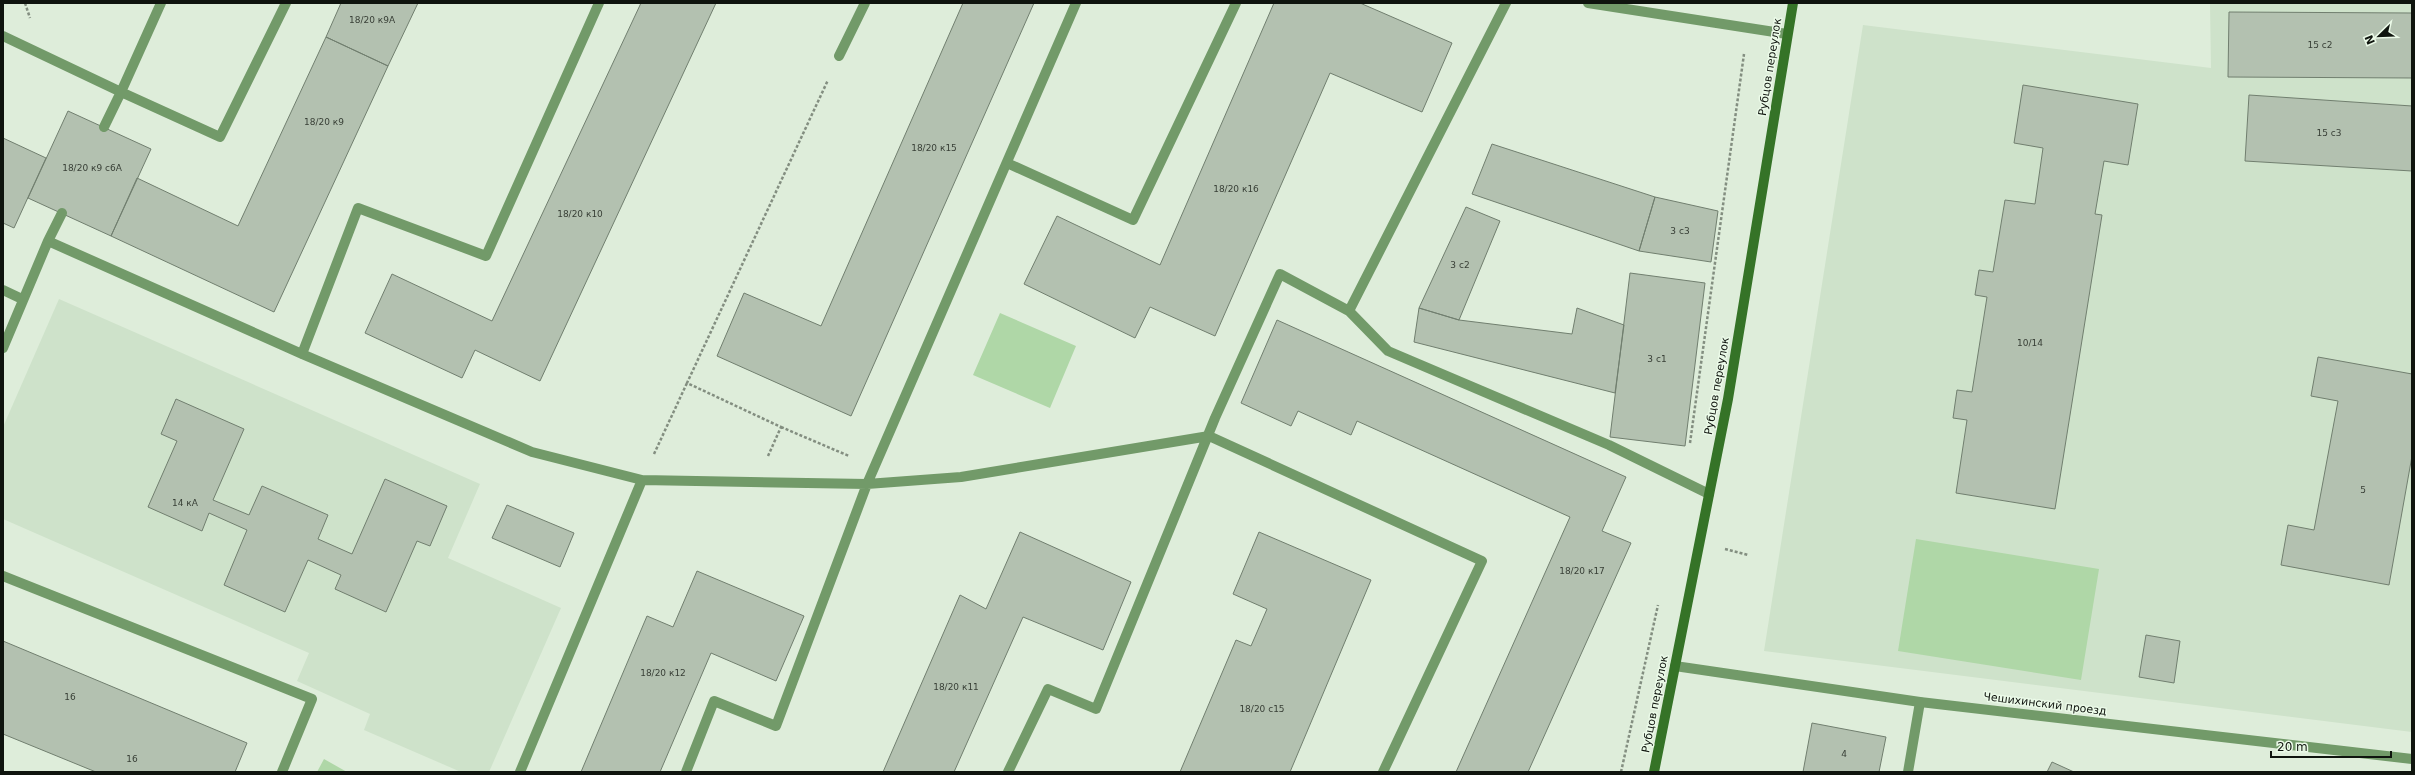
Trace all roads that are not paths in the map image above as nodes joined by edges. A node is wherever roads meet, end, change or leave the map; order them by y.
1 (161, 3) edge
2 (286, 3) edge
3 (599, 3) edge
4 (865, 3) edge
5 (1076, 3) edge
6 (1236, 3) edge
7 (1506, 3) edge
8 (1588, 3) edge
9 (1793, 3) edge
10 (1787, 34) junction
11 (3, 36) edge
12 (839, 56) road end
13 (121, 92) junction
14 (104, 127) dead end
15 (1007, 163) junction
16 (62, 213) dead end
17 (48, 241) junction
18 (3, 290) edge
19 (22, 299) junction
20 (1349, 311) junction
21 (3, 348) edge
22 (302, 354) junction
23 (1209, 436) junction
24 (642, 480) junction
25 (867, 484) junction
26 (1709, 494) junction
27 (3, 576) edge
28 (1675, 666) junction
29 (1920, 702) junction
30 (2412, 759) edge
31 (282, 772) edge
32 (520, 772) edge
33 (686, 772) edge
34 (1008, 772) edge
35 (1383, 772) edge
36 (1654, 772) edge
37 (1908, 772) edge

1 - 13 street
2 - 13 street
3 - 22 street
4 - 12 street
5 - 15 street
6 - 15 street
7 - 20 street
8 - 10 street
9 - 10 street, Рубцов переулок
10 - 26 street, Рубцов переулок
11 - 13 street
13 - 14 street
15 - 25 street
16 - 17 street
17 - 19 street
17 - 22 street
18 - 19 street
19 - 21 street
20 - 23 street
20 - 26 street
22 - 24 street
23 - 25 street
23 - 34 street
23 - 35 street
24 - 25 street
24 - 32 street
25 - 33 street
26 - 28 street, Рубцов переулок
27 - 31 street
28 - 29 street, Чешихинский проезд
28 - 36 street, Рубцов переулок
29 - 30 street, Чешихинский проезд
29 - 37 street

